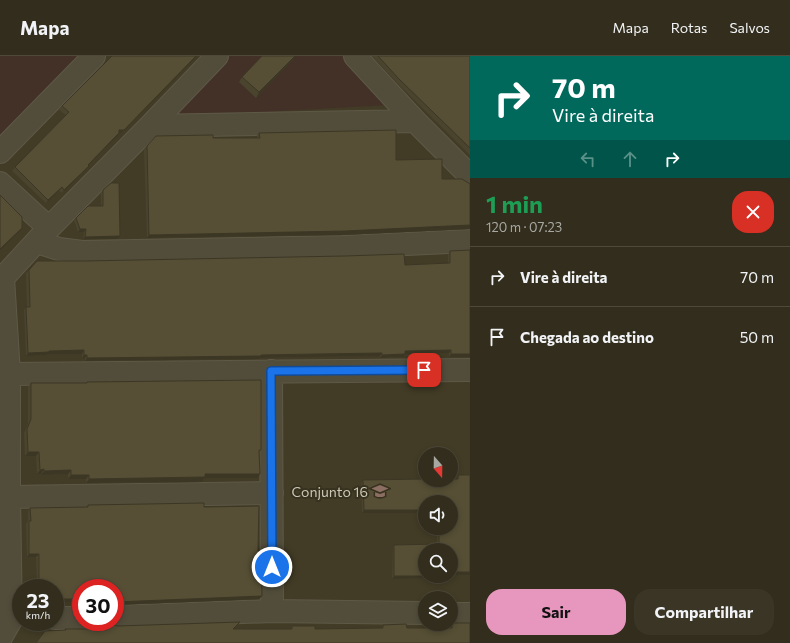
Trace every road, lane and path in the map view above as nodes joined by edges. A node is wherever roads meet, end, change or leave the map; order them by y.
1 (94, 56) edge
2 (217, 56) edge
3 (355, 56) edge
4 (415, 121) junction
5 (150, 126) junction
6 (0, 152) edge
7 (470, 176) edge
8 (0, 183) edge
9 (43, 235) junction
10 (470, 241) edge
11 (1, 279) edge
12 (470, 370) edge
13 (271, 371) junction
14 (8, 374) junction
15 (272, 493) junction
16 (9, 497) junction
17 (14, 579) edge
18 (272, 611) junction
19 (418, 614) edge
20 (458, 614) edge
21 (470, 614) edge
22 (124, 616) edge
23 (12, 625) edge
24 (0, 639) edge

1 - 6 street
2 - 5 street
3 - 4 street
4 - 5 street
4 - 7 street
5 - 9 street
8 - 9 street
9 - 10 street
9 - 11 street
11 - 14 street
12 - 13 street
13 - 14 street
13 - 15 street
14 - 16 street
15 - 16 street
15 - 18 street
16 - 17 street
18 - 19 street
18 - 22 street
20 - 21 street
23 - 24 street

